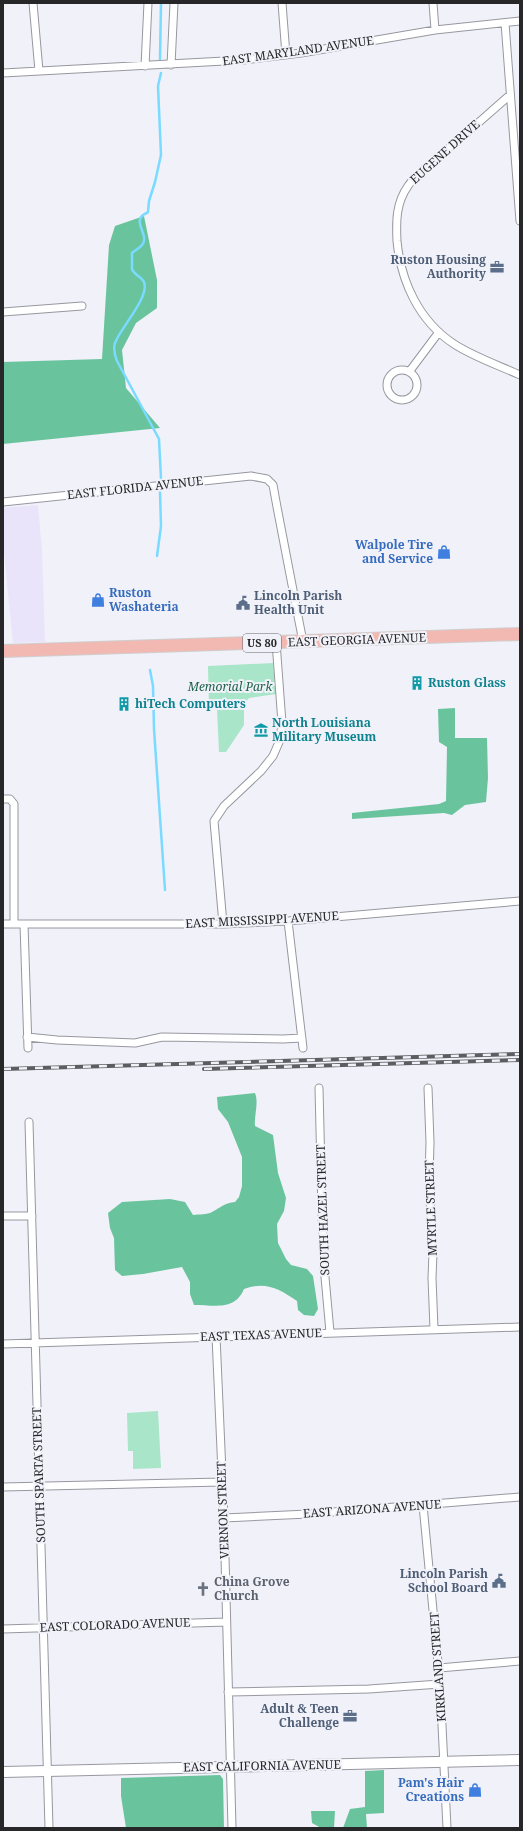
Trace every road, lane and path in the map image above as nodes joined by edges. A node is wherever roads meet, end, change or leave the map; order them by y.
1 (33, 3) edge
2 (148, 3) edge
3 (174, 3) edge
4 (282, 3) edge
5 (433, 3) edge
6 (520, 21) edge
7 (505, 23) junction
8 (435, 30) junction
9 (286, 55) junction
10 (171, 65) junction
11 (145, 66) junction
12 (38, 71) junction
13 (3, 73) edge
14 (510, 95) junction
15 (520, 221) edge
16 (82, 306) dead end
17 (3, 312) edge
18 (439, 332) junction
19 (409, 372) junction
20 (520, 375) edge
21 (3, 502) edge
22 (520, 634) edge
23 (276, 642) junction
24 (303, 642) junction
25 (3, 651) edge
26 (3, 799) edge
27 (520, 902) edge
28 (288, 921) junction
29 (3, 924) edge
30 (14, 924) junction
31 (24, 924) junction
32 (223, 924) junction
33 (27, 1037) junction
34 (302, 1038) junction
35 (28, 1048) dead end
36 (303, 1048) dead end
37 (319, 1088) dead end
38 (428, 1088) dead end
39 (29, 1122) dead end
40 (3, 1216) edge
41 (32, 1216) junction
42 (520, 1327) edge
43 (434, 1329) junction
44 (330, 1332) junction
45 (216, 1336) junction
46 (35, 1343) junction
47 (3, 1344) edge
48 (222, 1482) junction
49 (3, 1487) edge
50 (39, 1487) junction
51 (520, 1497) edge
52 (423, 1505) junction
53 (224, 1518) junction
54 (226, 1622) junction
55 (44, 1627) junction
56 (3, 1629) edge
57 (520, 1661) edge
58 (439, 1668) junction
59 (440, 1684) junction
60 (228, 1692) junction
61 (520, 1760) edge
62 (444, 1763) junction
63 (232, 1767) junction
64 (47, 1771) junction
65 (3, 1772) edge
66 (49, 1828) edge
67 (232, 1828) edge
68 (447, 1828) edge

1 - 12 street
2 - 11 street
3 - 10 street
4 - 9 street
5 - 8 street
6 - 7 street, EAST MARYLAND AVENUE
7 - 8 street, EAST MARYLAND AVENUE
7 - 14 street
8 - 9 street, EAST MARYLAND AVENUE
9 - 10 street, EAST MARYLAND AVENUE
10 - 11 street, EAST MARYLAND AVENUE
11 - 12 street, EAST MARYLAND AVENUE
12 - 13 street, EAST MARYLAND AVENUE
14 - 15 street
14 - 18 street, EUGENE DRIVE
16 - 17 street
18 - 19 street
18 - 20 street, EUGENE DRIVE
19 - 19 street
21 - 24 street, EAST FLORIDA AVENUE
22 - 24 main road, EAST GEORGIA AVENUE / US 80
23 - 24 main road, EAST GEORGIA AVENUE / US 80
23 - 25 main road, EAST GEORGIA AVENUE / US 80
23 - 32 street
26 - 30 street
27 - 28 street, EAST MISSISSIPPI AVENUE
28 - 32 street, EAST MISSISSIPPI AVENUE
28 - 34 street
29 - 30 street, EAST MISSISSIPPI AVENUE
30 - 31 street, EAST MISSISSIPPI AVENUE
31 - 32 street, EAST MISSISSIPPI AVENUE
31 - 33 street
33 - 34 street
33 - 35 street
34 - 36 street
37 - 44 street, SOUTH HAZEL STREET
38 - 43 street, MYRTLE STREET
39 - 41 street, SOUTH SPARTA STREET
40 - 41 street
41 - 46 street, SOUTH SPARTA STREET
42 - 43 street, EAST TEXAS AVENUE
43 - 44 street, EAST TEXAS AVENUE
44 - 45 street, EAST TEXAS AVENUE
45 - 46 street, EAST TEXAS AVENUE
45 - 48 street, VERNON STREET
46 - 47 street, EAST TEXAS AVENUE
46 - 50 street, SOUTH SPARTA STREET
48 - 50 street
48 - 53 street, VERNON STREET
49 - 50 street
50 - 55 street, SOUTH SPARTA STREET
51 - 52 street, EAST ARIZONA AVENUE
52 - 53 street, EAST ARIZONA AVENUE
52 - 58 street, KIRKLAND STREET
53 - 54 street, VERNON STREET
54 - 55 street, EAST COLORADO AVENUE
54 - 60 street, VERNON STREET
55 - 56 street, EAST COLORADO AVENUE
55 - 64 street, SOUTH SPARTA STREET
57 - 58 street
58 - 59 street, KIRKLAND STREET
59 - 60 street
59 - 62 street, KIRKLAND STREET
60 - 63 street, VERNON STREET
61 - 62 main road, EAST CALIFORNIA AVENUE
62 - 63 main road, EAST CALIFORNIA AVENUE
62 - 68 street, KIRKLAND STREET
63 - 64 main road, EAST CALIFORNIA AVENUE
63 - 67 street, VERNON STREET
64 - 65 main road, EAST CALIFORNIA AVENUE
64 - 66 street, SOUTH SPARTA STREET

